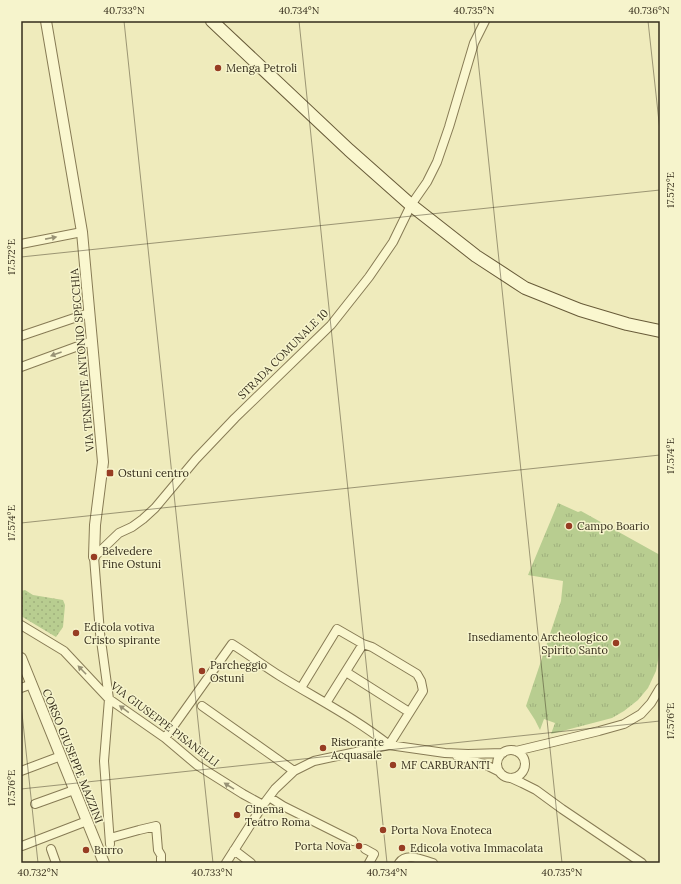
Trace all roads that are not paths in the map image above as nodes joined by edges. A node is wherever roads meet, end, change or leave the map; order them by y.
1 (46, 21) edge
2 (212, 21) edge
3 (485, 21) edge
4 (411, 205) junction
5 (82, 232) junction
6 (21, 244) edge
7 (89, 313) junction
8 (660, 331) edge
9 (21, 336) edge
10 (92, 341) junction
11 (21, 367) edge
12 (94, 557) junction
13 (21, 624) edge
14 (363, 644) junction
15 (21, 658) edge
16 (346, 672) junction
17 (32, 684) junction
18 (21, 688) edge
19 (301, 688) junction
20 (660, 688) edge
21 (109, 698) junction
22 (326, 703) junction
23 (202, 706) dead end
24 (409, 712) junction
25 (165, 738) junction
26 (389, 745) junction
27 (530, 748) junction
28 (516, 751) junction
29 (445, 753) junction
30 (503, 753) junction
31 (61, 756) junction
32 (523, 758) junction
33 (524, 769) junction
34 (294, 771) junction
35 (21, 772) edge
36 (500, 772) junction
37 (511, 778) junction
38 (74, 790) junction
39 (536, 790) junction
40 (269, 797) junction
41 (35, 804) dead end
42 (263, 805) junction
43 (87, 821) junction
44 (353, 841) tunnel mouth
45 (22, 846) edge
46 (51, 849) dead end
47 (365, 849) tunnel mouth
48 (234, 850) junction
49 (56, 863) edge
50 (103, 863) edge
51 (161, 863) edge
52 (226, 863) edge
53 (251, 863) edge
54 (369, 863) edge
55 (399, 863) edge
56 (432, 863) edge
57 (642, 863) edge

1 - 5 street, VIA TENENTE ANTONIO SPECCHIA
2 - 4 main road
3 - 4 street, STRADA COMUNALE 10
4 - 8 main road
4 - 12 street, STRADA COMUNALE 10
6 -> 5 street
5 - 7 street, VIA TENENTE ANTONIO SPECCHIA
7 - 9 street
7 - 10 street, VIA TENENTE ANTONIO SPECCHIA
10 -> 11 street
10 - 12 street, VIA TENENTE ANTONIO SPECCHIA
12 - 21 street, VIA TENENTE ANTONIO SPECCHIA
21 -> 13 street, VIA GIUSEPPE PISANELLI
14 - 16 street
14 - 19 street
14 - 24 street
15 - 17 street, CORSO GIUSEPPE MAZZINI
16 - 22 street
16 - 24 street
17 - 18 street
17 - 31 street, CORSO GIUSEPPE MAZZINI
19 - 22 street
19 - 25 street
20 - 27 street
25 -> 21 street, VIA GIUSEPPE PISANELLI
21 - 51 street, VIA TENENTE ANTONIO SPECCHIA
22 - 26 street
23 - 34 street
24 - 26 street
42 -> 25 street, VIA GIUSEPPE PISANELLI
26 - 29 street
26 - 34 street
27 - 28 street
27 - 32 street
28 - 30 street
28 - 32 street
29 - 30 street
29 - 36 street
30 - 36 street
31 - 35 street
31 - 38 street, CORSO GIUSEPPE MAZZINI
32 - 33 street
33 - 37 street
33 - 39 street
34 - 40 street
36 - 37 street
37 - 39 street
38 - 41 street
38 - 43 street, CORSO GIUSEPPE MAZZINI
39 - 57 street
40 - 42 street
40 - 44 street
42 - 48 street
43 - 45 street
43 - 50 street, CORSO GIUSEPPE MAZZINI
46 - 49 street
47 - 54 street
48 - 52 street
48 - 53 street
55 - 56 street

